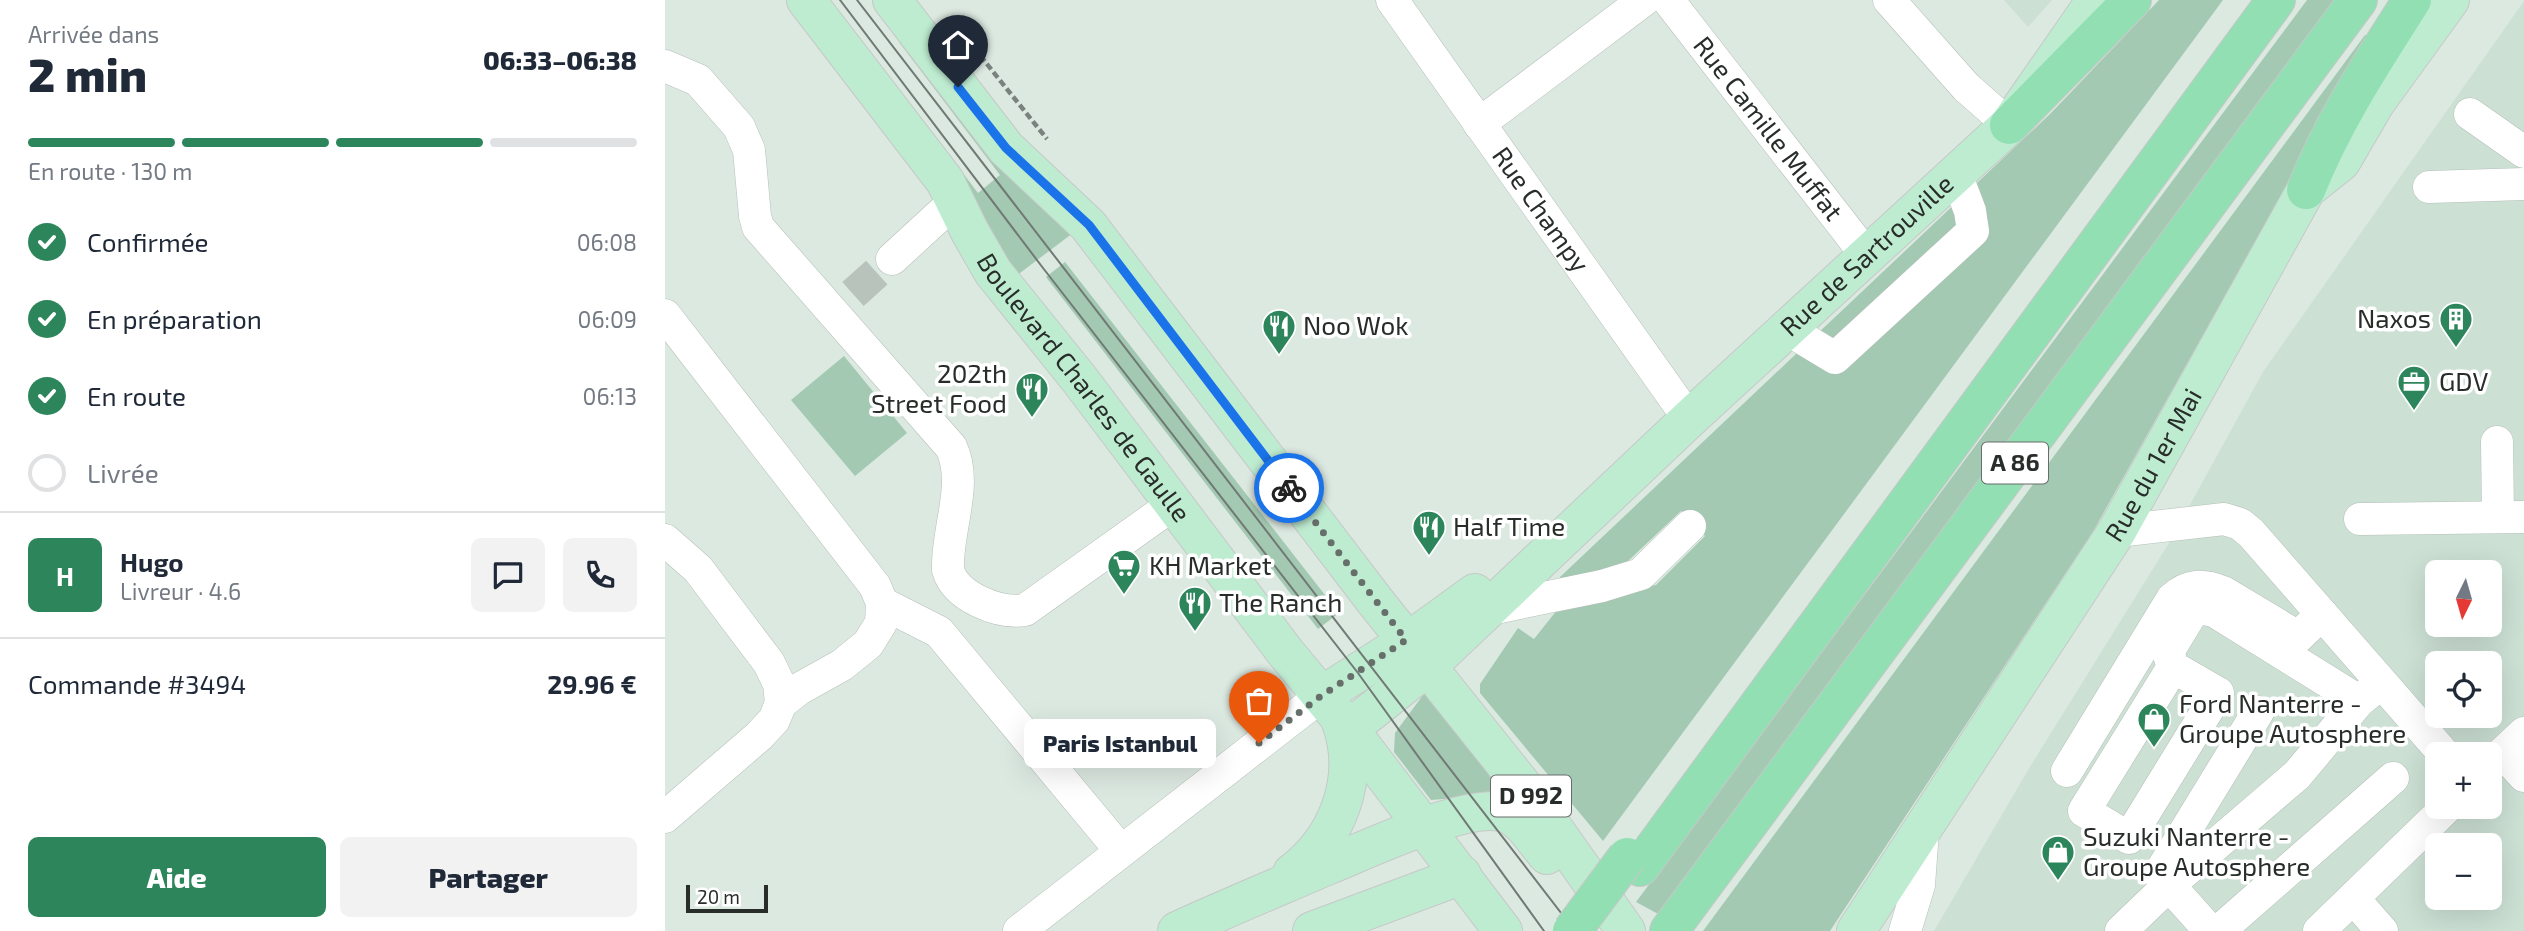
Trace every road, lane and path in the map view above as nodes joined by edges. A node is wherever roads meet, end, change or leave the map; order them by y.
1 (806, 0) edge
2 (893, 0) edge
3 (1392, 0) edge
4 (1644, 0) edge
5 (1668, 0) edge
6 (1889, 0) edge
7 (2096, 0) edge
8 (2131, 0) edge
9 (2276, 0) edge
10 (2358, 0) edge
11 (2412, 0) edge
12 (2450, 0) edge
13 (665, 66) edge
14 (2470, 114) dead end
15 (1479, 124) junction
16 (2009, 125) junction
17 (2524, 152) edge
18 (1957, 174) junction
19 (2524, 184) edge
20 (2429, 187) dead end
21 (2306, 190) junction
22 (955, 201) junction
23 (1867, 256) junction
24 (892, 259) tunnel mouth
25 (665, 315) edge
26 (1787, 329) junction
27 (1689, 419) junction
28 (2497, 442) dead end
29 (1615, 489) junction
30 (1175, 503) junction
31 (2511, 517) edge
32 (2360, 519) dead end
33 (1690, 526) dead end
34 (2117, 531) junction
35 (665, 540) edge
36 (882, 603) junction
37 (1490, 609) junction
38 (2322, 614) junction
39 (1416, 653) junction
40 (2173, 667) junction
41 (2370, 691) junction
42 (781, 703) junction
43 (2258, 712) dead end
44 (1336, 714) junction
45 (2430, 742) edge
46 (2506, 750) edge
47 (2067, 771) dead end
48 (2524, 776) edge
49 (2393, 778) dead end
50 (665, 817) edge
51 (2435, 819) edge
52 (1423, 827) junction
53 (1923, 830) junction
54 (1121, 851) junction
55 (1633, 862) junction
56 (1462, 875) junction
57 (2169, 885) junction
58 (1261, 894) junction
59 (2353, 898) junction
60 (1671, 929) edge
61 (1019, 931) edge
62 (1177, 931) edge
63 (1312, 931) edge
64 (1503, 931) edge
65 (1572, 931) edge
66 (1592, 931) edge
67 (1612, 931) edge
68 (1626, 931) edge
69 (1856, 931) edge
70 (1905, 931) edge
71 (2121, 931) edge
72 (2210, 931) edge
73 (2219, 931) edge
74 (2319, 931) edge
75 (2382, 931) edge

1 - 22 main road, Boulevard Charles de Gaulle
2 - 39 main road, D 992
3 - 15 street, Rue Champy
4 - 15 street
5 - 23 street, Rue Camille Muffat
6 - 16 street
7 - 16 main road, Rue de Sartrouville
8 - 16 highway
9 - 55 highway, A 86
10 - 60 highway, A 86
11 - 21 highway
12 - 21 main road, Rue du 1er Mai
13 - 30 street
14 - 17 street
15 - 27 street, Rue Champy
16 - 18 main road, Rue de Sartrouville
18 - 23 main road, Rue de Sartrouville
18 - 26 street
19 - 20 street
21 - 34 main road, Rue du 1er Mai
22 - 24 street
22 - 30 main road, Boulevard Charles de Gaulle
23 - 26 main road, Rue de Sartrouville
25 - 36 street
26 - 27 main road, Rue de Sartrouville
27 - 29 main road, Rue de Sartrouville
28 - 31 street
29 - 37 main road, Rue de Sartrouville
29 - 39 main road, Rue de Sartrouville
30 - 44 main road, Boulevard Charles de Gaulle
31 - 32 street
33 - 37 street
34 - 38 street
34 - 53 main road, Rue du 1er Mai
35 - 42 street
36 - 42 street
36 - 54 street
37 - 39 main road, Rue de Sartrouville
38 - 41 street
38 - 47 street
39 - 44 main road
39 - 68 main road, D 992
40 - 40 street
40 - 41 street
41 - 45 street
41 - 57 street
42 - 50 street
43 - 57 street
44 - 52 main road, Boulevard Charles de Gaulle
44 - 54 street
44 - 58 main road
46 - 48 street
49 - 73 street
51 - 59 street
52 - 56 main road, Boulevard Charles de Gaulle
52 - 58 main road
52 - 67 main road
53 - 69 main road, Rue du 1er Mai
53 - 70 street
54 - 61 street
55 - 65 highway, bridge
55 - 66 highway, A 86
56 - 63 main road
56 - 64 main road, Boulevard Charles de Gaulle
57 - 71 street
57 - 72 street
58 - 62 main road
59 - 74 street
59 - 75 street

